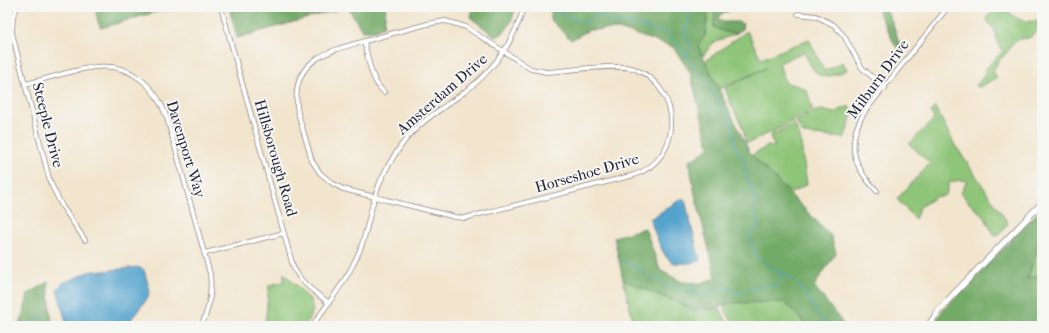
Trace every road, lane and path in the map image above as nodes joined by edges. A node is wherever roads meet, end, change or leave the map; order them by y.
1 (17, 7) edge
2 (221, 7) edge
3 (524, 7) edge
4 (948, 7) edge
5 (798, 14) dead end
6 (364, 41) junction
7 (504, 52) junction
8 (25, 84) junction
9 (885, 88) junction
10 (384, 92) dead end
11 (878, 191) dead end
12 (375, 197) junction
13 (1042, 203) edge
14 (284, 233) junction
15 (86, 240) dead end
16 (205, 253) junction
17 (329, 303) junction
18 (201, 326) edge
19 (312, 326) edge
20 (928, 326) edge

1 - 8 street, Steeple Drive
2 - 14 street, Hillsborough Road
3 - 7 street, Amsterdam Drive
4 - 9 street, Milburn Drive
5 - 9 street
6 - 7 street, Horseshoe Drive
6 - 10 street
6 - 12 street, Horseshoe Drive
7 - 12 street, Amsterdam Drive
7 - 12 street, Horseshoe Drive
8 - 15 street, Steeple Drive
8 - 16 street, Davenport Way
9 - 11 street, Milburn Drive
12 - 17 street, Amsterdam Drive
13 - 20 main road
14 - 16 street
14 - 17 street, Hillsborough Road
16 - 18 street, Davenport Way
17 - 19 street, Amsterdam Drive

